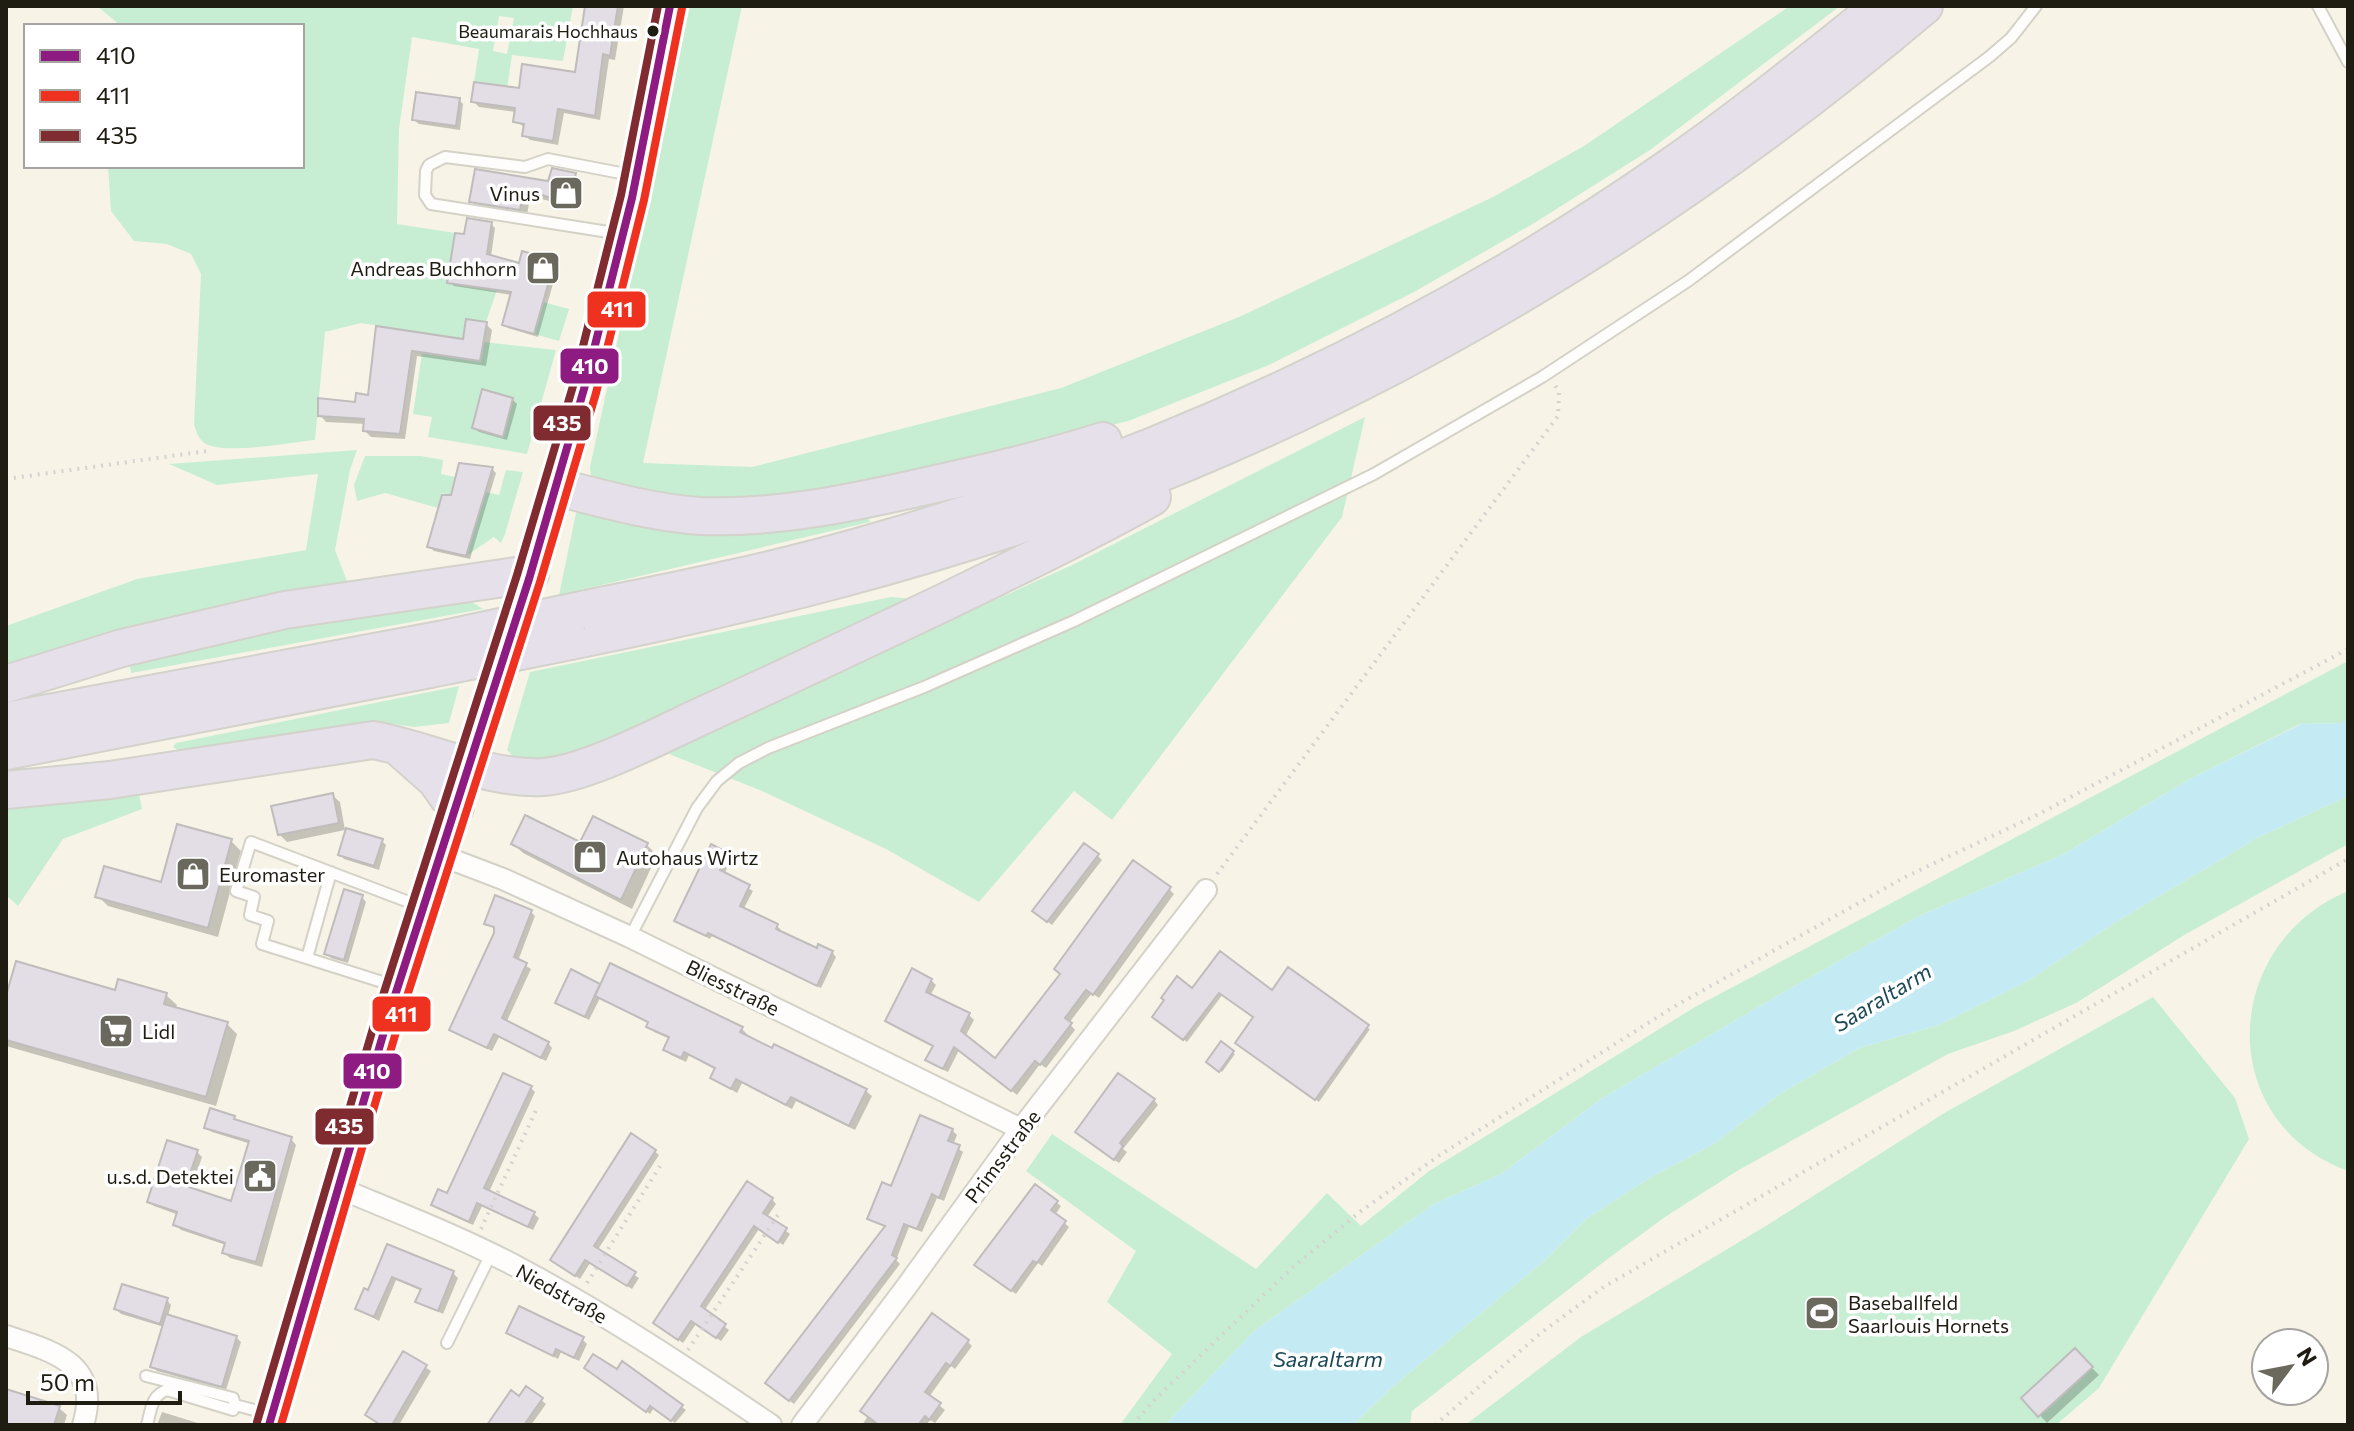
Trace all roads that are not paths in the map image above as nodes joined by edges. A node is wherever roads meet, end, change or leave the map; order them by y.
1 (670, 6) edge
2 (1880, 6) edge
3 (1924, 6) edge
4 (2036, 6) edge
5 (2318, 6) edge
6 (2348, 62) edge
7 (638, 176) junction
8 (623, 234) junction
9 (1361, 351) junction
10 (1299, 412) junction
11 (557, 487) junction
12 (530, 574) junction
13 (576, 626) junction
14 (434, 655) junction
15 (6, 684) edge
16 (6, 721) edge
17 (393, 744) junction
18 (6, 751) edge
19 (468, 766) junction
20 (6, 790) edge
21 (455, 807) junction
22 (440, 855) junction
23 (331, 872) junction
24 (1206, 890) road end
25 (423, 907) junction
26 (630, 937) junction
27 (307, 958) junction
28 (399, 987) junction
29 (1021, 1129) junction
30 (339, 1188) junction
31 (482, 1250) junction
32 (6, 1336) edge
33 (447, 1343) dead end
34 (146, 1376) dead end
35 (234, 1407) junction
36 (271, 1420) edge
37 (83, 1425) edge
38 (147, 1425) edge
39 (771, 1425) edge
40 (802, 1425) edge

1 - 7 main road
2 - 9 highway
3 - 10 highway
4 - 26 lane
5 - 6 lane
7 - 8 main road
7 - 8 lane
8 - 11 main road
9 - 11 highway
9 - 13 highway
10 - 13 highway
10 - 19 highway
11 - 12 main road
12 - 15 highway
12 - 19 main road
13 - 14 highway, bridge
14 - 16 highway
14 - 18 highway
17 - 19 highway
17 - 20 highway
17 - 21 highway
19 - 21 main road
21 - 22 main road
22 - 25 main road
22 - 26 street, Bliesstraße
23 - 25 lane
23 - 27 lane
23 - 27 lane
24 - 29 street, Primsstraße
25 - 28 main road
26 - 29 street, Bliesstraße
27 - 28 lane
28 - 30 main road
29 - 40 street, Primsstraße
30 - 31 street, Niedstraße
30 - 36 main road
31 - 33 lane
31 - 39 street, Niedstraße
32 - 37 street
34 - 35 lane
35 - 36 lane
35 - 38 lane

